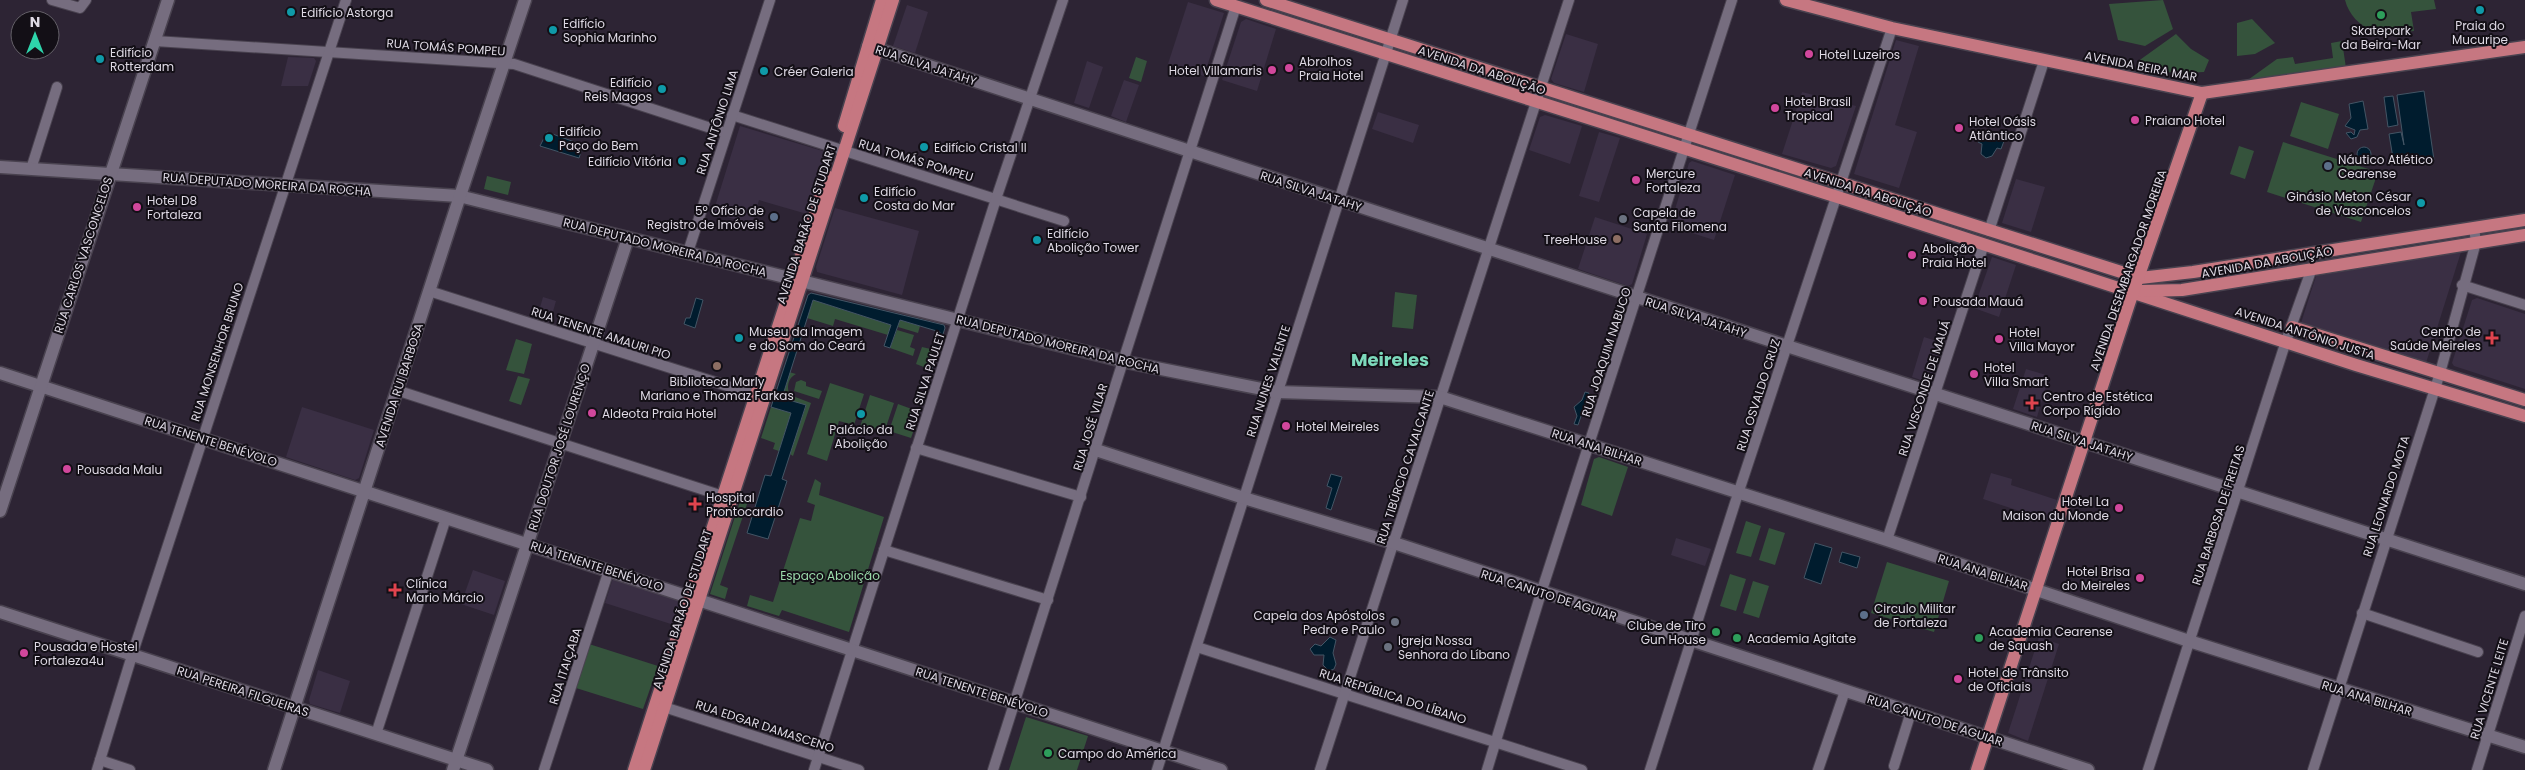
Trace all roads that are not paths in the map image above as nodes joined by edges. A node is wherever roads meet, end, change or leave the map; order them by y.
1 (52, 0) edge
2 (86, 0) edge
3 (168, 0) edge
4 (346, 0) edge
5 (525, 0) edge
6 (770, 0) edge
7 (882, 0) edge
8 (893, 0) edge
9 (1063, 0) edge
10 (1216, 0) edge
11 (1266, 0) edge
12 (1403, 0) edge
13 (1569, 0) edge
14 (1732, 0) edge
15 (1786, 0) edge
16 (1236, 6) junction
17 (1892, 28) junction
18 (1390, 39) junction
19 (155, 41) junction
20 (2525, 47) edge
21 (873, 48) junction
22 (329, 52) junction
23 (1385, 53) junction
24 (2044, 61) junction
25 (505, 63) junction
26 (57, 87) dead end
27 (1541, 87) junction
28 (2202, 93) junction
29 (1030, 99) junction
30 (1536, 102) junction
31 (732, 115) junction
32 (726, 133) junction
33 (1688, 134) junction
34 (1684, 148) junction
35 (840, 150) junction
36 (1190, 152) junction
37 (0, 168) edge
38 (31, 169) junction
39 (109, 174) junction
40 (1840, 183) junction
41 (285, 185) junction
42 (460, 196) junction
43 (1836, 196) junction
44 (996, 198) junction
45 (1340, 200) junction
46 (2525, 220) edge
47 (1064, 221) dead end
48 (2474, 228) junction
49 (1989, 231) junction
50 (2525, 235) edge
51 (628, 238) junction
52 (2476, 242) junction
53 (1984, 244) junction
54 (1488, 249) junction
55 (688, 252) junction
56 (2312, 268) junction
57 (2140, 278) junction
58 (797, 280) junction
59 (2462, 285) junction
60 (429, 291) junction
61 (2134, 292) junction
62 (1638, 298) junction
63 (2525, 305) edge
64 (958, 320) junction
65 (2292, 327) junction
66 (2286, 341) junction
67 (592, 343) junction
68 (1787, 346) junction
69 (2360, 350) junction
70 (1123, 362) junction
71 (2356, 365) junction
72 (0, 373) edge
73 (2440, 373) junction
74 (40, 386) junction
75 (2434, 388) junction
76 (396, 390) junction
77 (1277, 392) junction
78 (1936, 394) junction
79 (760, 397) junction
80 (1440, 397) junction
81 (2524, 399) edge
82 (2522, 415) edge
83 (202, 439) junction
84 (2085, 442) junction
85 (560, 443) junction
86 (1589, 444) junction
87 (916, 448) junction
88 (1096, 450) junction
89 (365, 492) junction
90 (2239, 492) junction
91 (1738, 494) junction
92 (727, 497) junction
93 (1081, 498) junction
94 (1244, 498) junction
95 (0, 511) edge
96 (446, 518) junction
97 (2386, 539) junction
98 (1887, 540) junction
99 (1394, 543) junction
100 (527, 544) junction
101 (884, 550) junction
102 (609, 570) junction
103 (2525, 584) edge
104 (2037, 590) junction
105 (1542, 593) junction
106 (694, 598) junction
107 (1048, 600) junction
108 (0, 612) edge
109 (2362, 613) junction
110 (2525, 616) edge
111 (1691, 641) junction
112 (2189, 641) junction
113 (1197, 646) junction
114 (853, 649) junction
115 (2478, 652) dead end
116 (132, 654) junction
117 (2340, 689) junction
118 (1845, 691) junction
119 (1345, 694) junction
120 (1016, 703) junction
121 (664, 707) junction
122 (294, 708) junction
123 (1911, 712) junction
124 (376, 734) junction
125 (2488, 735) junction
126 (1988, 738) junction
127 (1496, 742) junction
128 (2525, 747) edge
129 (1163, 751) junction
130 (818, 756) junction
131 (99, 765) edge
132 (454, 765) edge
133 (1894, 766) dead end
134 (130, 770) edge
135 (274, 770) edge
136 (487, 770) edge
137 (544, 770) edge
138 (634, 770) edge
139 (644, 770) edge
140 (814, 770) edge
141 (859, 770) edge
142 (993, 770) edge
143 (1157, 770) edge
144 (1221, 770) edge
145 (1320, 770) edge
146 (1487, 770) edge
147 (1582, 770) edge
148 (1650, 770) edge
149 (1818, 770) edge
150 (1977, 770) edge
151 (2088, 770) edge
152 (2148, 770) edge
153 (2313, 770) edge
154 (2477, 770) edge

1 - 2 street
3 - 19 street, RUA CARLOS VASCONCELOS
4 - 22 street, RUA MONSENHOR BRUNO
5 - 25 street, AVENIDA RUI BARBOSA
6 - 31 street, RUA ANTÔNIO LIMA
7 - 21 main road, AVENIDA BARÃO DE STUDART
8 - 21 main road, AVENIDA BARÃO DE STUDART
9 - 29 street, RUA SILVA PAULET
10 - 16 main road, AVENIDA DA ABOLIÇÃO
11 - 18 main road, AVENIDA DA ABOLIÇÃO
12 - 18 street, RUA NUNES VALENTE
13 - 27 street, RUA TIBÚRCIO CAVALCANTE
14 - 33 street, RUA JOAQUIM NABUCO
15 - 17 main road, AVENIDA BEIRA MAR
16 - 23 main road, AVENIDA DA ABOLIÇÃO
16 - 36 street, RUA JOSÉ VILAR
17 - 24 main road, AVENIDA BEIRA MAR
17 - 40 street, RUA OSVALDO CRUZ
18 - 23 street, RUA NUNES VALENTE
18 - 27 main road, AVENIDA DA ABOLIÇÃO
19 - 22 street, RUA TOMÁS POMPEU
19 - 39 street, RUA CARLOS VASCONCELOS
20 - 28 main road, AVENIDA BEIRA MAR
21 - 29 street, RUA SILVA JATAHY
21 - 35 main road, AVENIDA BARÃO DE STUDART
22 - 25 street, RUA TOMÁS POMPEU
22 - 41 street, RUA MONSENHOR BRUNO
23 - 30 main road, AVENIDA DA ABOLIÇÃO
23 - 45 street, RUA NUNES VALENTE
24 - 28 main road, AVENIDA BEIRA MAR
24 - 49 street
25 - 32 street, RUA TOMÁS POMPEU
25 - 42 street, AVENIDA RUI BARBOSA
26 - 38 street
27 - 30 street, RUA TIBÚRCIO CAVALCANTE
27 - 33 main road, AVENIDA DA ABOLIÇÃO
28 - 57 main road, AVENIDA DESEMBARGADOR MOREIRA
29 - 36 street, RUA SILVA JATAHY
29 - 44 street, RUA SILVA PAULET
30 - 34 main road, AVENIDA DA ABOLIÇÃO
30 - 54 street, RUA TIBÚRCIO CAVALCANTE
31 - 32 street, RUA ANTÔNIO LIMA
31 - 35 street, RUA TOMÁS POMPEU
32 - 55 street, RUA ANTÔNIO LIMA
33 - 34 street, RUA JOAQUIM NABUCO
33 - 40 main road, AVENIDA DA ABOLIÇÃO
34 - 43 main road, AVENIDA DA ABOLIÇÃO
34 - 62 street, RUA JOAQUIM NABUCO
35 - 44 street, RUA TOMÁS POMPEU
35 - 58 main road, AVENIDA BARÃO DE STUDART
36 - 45 street, RUA SILVA JATAHY
36 - 70 street, RUA JOSÉ VILAR
37 - 38 street, RUA DEPUTADO MOREIRA DA ROCHA
38 - 39 street, RUA DEPUTADO MOREIRA DA ROCHA
39 - 41 street, RUA DEPUTADO MOREIRA DA ROCHA
39 - 74 street, RUA CARLOS VASCONCELOS
40 - 43 street, RUA OSVALDO CRUZ
40 - 49 main road, AVENIDA DA ABOLIÇÃO
41 - 42 street, RUA DEPUTADO MOREIRA DA ROCHA
41 - 83 street, RUA MONSENHOR BRUNO
42 - 51 street, RUA DEPUTADO MOREIRA DA ROCHA
42 - 60 street, AVENIDA RUI BARBOSA
43 - 53 main road, AVENIDA DA ABOLIÇÃO
43 - 68 street, RUA OSVALDO CRUZ
44 - 47 street, RUA TOMÁS POMPEU
44 - 64 street, RUA SILVA PAULET
45 - 54 street, RUA SILVA JATAHY
45 - 77 street, RUA NUNES VALENTE
46 - 48 main road, AVENIDA DA ABOLIÇÃO
48 - 52 street, RUA LEONARDO MOTA
48 - 57 main road, AVENIDA DA ABOLIÇÃO
49 - 57 main road, AVENIDA DA ABOLIÇÃO
50 - 52 main road, AVENIDA DA ABOLIÇÃO
51 - 55 street, RUA DEPUTADO MOREIRA DA ROCHA
51 - 67 street, RUA DOUTOR JOSÉ LOURENÇO
52 - 56 main road, AVENIDA DA ABOLIÇÃO
52 - 59 street, RUA LEONARDO MOTA
53 - 61 main road, AVENIDA DA ABOLIÇÃO
53 - 78 street, RUA VISCONDE DE MAUÁ
54 - 62 street, RUA SILVA JATAHY
54 - 80 street, RUA TIBÚRCIO CAVALCANTE
55 - 58 street, RUA DEPUTADO MOREIRA DA ROCHA
56 - 61 main road, AVENIDA DA ABOLIÇÃO
56 - 65 street, RUA BARBOSA DE FREITAS
57 - 61 main road, AVENIDA DESEMBARGADOR MOREIRA
58 - 64 street, RUA DEPUTADO MOREIRA DA ROCHA
58 - 79 main road, AVENIDA BARÃO DE STUDART
59 - 63 street
59 - 73 street, RUA LEONARDO MOTA
60 - 67 street, RUA TENENTE AMAURI PIO
60 - 76 street, AVENIDA RUI BARBOSA
61 - 66 main road, AVENIDA ANTÔNIO JUSTA
61 - 84 main road, AVENIDA DESEMBARGADOR MOREIRA
62 - 68 street, RUA SILVA JATAHY
62 - 86 street, RUA JOAQUIM NABUCO
64 - 70 street, RUA DEPUTADO MOREIRA DA ROCHA
64 - 87 street, RUA SILVA PAULET
65 - 66 street, RUA BARBOSA DE FREITAS
65 - 69 main road, AVENIDA ANTÔNIO JUSTA
66 - 71 main road, AVENIDA ANTÔNIO JUSTA
66 - 90 street, RUA BARBOSA DE FREITAS
67 - 79 street, RUA TENENTE AMAURI PIO
67 - 85 street, RUA DOUTOR JOSÉ LOURENÇO
68 - 78 street, RUA SILVA JATAHY
68 - 91 street, RUA OSVALDO CRUZ
69 - 71 main road
69 - 73 main road, AVENIDA ANTÔNIO JUSTA
70 - 77 street, RUA DEPUTADO MOREIRA DA ROCHA
70 - 88 street, RUA JOSÉ VILAR
71 - 75 main road, AVENIDA ANTÔNIO JUSTA
72 - 74 street, RUA TENENTE BENÉVOLO
73 - 75 street, RUA LEONARDO MOTA
73 - 81 main road, AVENIDA ANTÔNIO JUSTA
74 - 83 street, RUA TENENTE BENÉVOLO
74 - 95 street, RUA CARLOS VASCONCELOS
75 - 82 main road, AVENIDA ANTÔNIO JUSTA
75 - 97 street, RUA LEONARDO MOTA
76 - 85 street
76 - 89 street, AVENIDA RUI BARBOSA
77 - 80 street, RUA DEPUTADO MOREIRA DA ROCHA
77 - 94 street, RUA NUNES VALENTE
78 - 84 street, RUA SILVA JATAHY
78 - 98 street, RUA VISCONDE DE MAUÁ
79 - 92 main road, AVENIDA BARÃO DE STUDART
80 - 86 street, RUA ANA BILHAR
80 - 99 street, RUA TIBÚRCIO CAVALCANTE
81 - 82 main road
83 - 89 street, RUA TENENTE BENÉVOLO
83 - 116 street, RUA MONSENHOR BRUNO
84 - 90 street, RUA SILVA JATAHY
84 - 104 main road, AVENIDA DESEMBARGADOR MOREIRA
85 - 92 street
85 - 100 street, RUA DOUTOR JOSÉ LOURENÇO
86 - 91 street, RUA ANA BILHAR
86 - 105 street, RUA JOAQUIM NABUCO
87 - 93 street
87 - 101 street, RUA SILVA PAULET
88 - 93 street, RUA JOSÉ VILAR
88 - 94 street, RUA CANUTO DE AGUIAR
89 - 96 street, RUA TENENTE BENÉVOLO
89 - 122 street, AVENIDA RUI BARBOSA
90 - 97 street, RUA SILVA JATAHY
90 - 112 street, RUA BARBOSA DE FREITAS
91 - 98 street, RUA ANA BILHAR
91 - 111 street, RUA OSVALDO CRUZ
92 - 106 main road, AVENIDA BARÃO DE STUDART
93 - 107 street, RUA JOSÉ VILAR
94 - 99 street, RUA CANUTO DE AGUIAR
94 - 113 street, RUA NUNES VALENTE
96 - 100 street, RUA TENENTE BENÉVOLO
96 - 124 street
97 - 103 street, RUA SILVA JATAHY
97 - 109 street, RUA LEONARDO MOTA
98 - 104 street, RUA ANA BILHAR
99 - 105 street, RUA CANUTO DE AGUIAR
99 - 119 street, RUA TIBÚRCIO CAVALCANTE
100 - 102 street, RUA TENENTE BENÉVOLO
100 - 132 street, RUA DOUTOR JOSÉ LOURENÇO
101 - 107 street
101 - 114 street, RUA SILVA PAULET
102 - 106 street, RUA TENENTE BENÉVOLO
102 - 137 street, RUA ITAIÇABA
104 - 112 street, RUA ANA BILHAR
104 - 126 main road, AVENIDA DESEMBARGADOR MOREIRA
105 - 111 street, RUA CANUTO DE AGUIAR
105 - 127 street, RUA JOAQUIM NABUCO
106 - 114 street, RUA TENENTE BENÉVOLO
106 - 121 main road, AVENIDA BARÃO DE STUDART
106 - 138 main road, AVENIDA BARÃO DE STUDART
107 - 120 street, RUA JOSÉ VILAR
108 - 116 street, RUA PEREIRA FILGUEIRAS
109 - 115 street
109 - 117 street, RUA LEONARDO MOTA
110 - 125 street, RUA VICENTE LEITE
111 - 118 street, RUA CANUTO DE AGUIAR
111 - 148 street, RUA OSVALDO CRUZ
112 - 117 street, RUA ANA BILHAR
112 - 152 street, RUA BARBOSA DE FREITAS
113 - 119 street, RUA REPÚBLICA DO LÍBANO
113 - 129 street, RUA NUNES VALENTE
114 - 120 street, RUA TENENTE BENÉVOLO
114 - 130 street, RUA SILVA PAULET
116 - 122 street, RUA PEREIRA FILGUEIRAS
116 - 131 street, RUA MONSENHOR BRUNO
117 - 125 street, RUA ANA BILHAR
117 - 153 street, RUA LEONARDO MOTA
118 - 123 street, RUA CANUTO DE AGUIAR
118 - 149 street
119 - 127 street, RUA REPÚBLICA DO LÍBANO
119 - 145 street, RUA TIBÚRCIO CAVALCANTE
120 - 129 street, RUA TENENTE BENÉVOLO
120 - 142 street, RUA JOSÉ VILAR
121 - 130 street, RUA EDGAR DAMASCENO
121 - 139 main road, AVENIDA BARÃO DE STUDART
122 - 124 street, RUA PEREIRA FILGUEIRAS
122 - 135 street, AVENIDA RUI BARBOSA
123 - 126 street, RUA CANUTO DE AGUIAR
123 - 133 street
124 - 132 street, RUA PEREIRA FILGUEIRAS
125 - 128 street, RUA ANA BILHAR
125 - 154 street, RUA VICENTE LEITE
126 - 150 main road, AVENIDA DESEMBARGADOR MOREIRA
126 - 151 street, RUA CANUTO DE AGUIAR
127 - 146 street, RUA JOAQUIM NABUCO
127 - 147 street, RUA REPÚBLICA DO LÍBANO
129 - 143 street, RUA NUNES VALENTE
129 - 144 street, RUA TENENTE BENÉVOLO
130 - 140 street, RUA SILVA PAULET
130 - 141 street, RUA EDGAR DAMASCENO
131 - 134 street
132 - 136 street, RUA PEREIRA FILGUEIRAS

